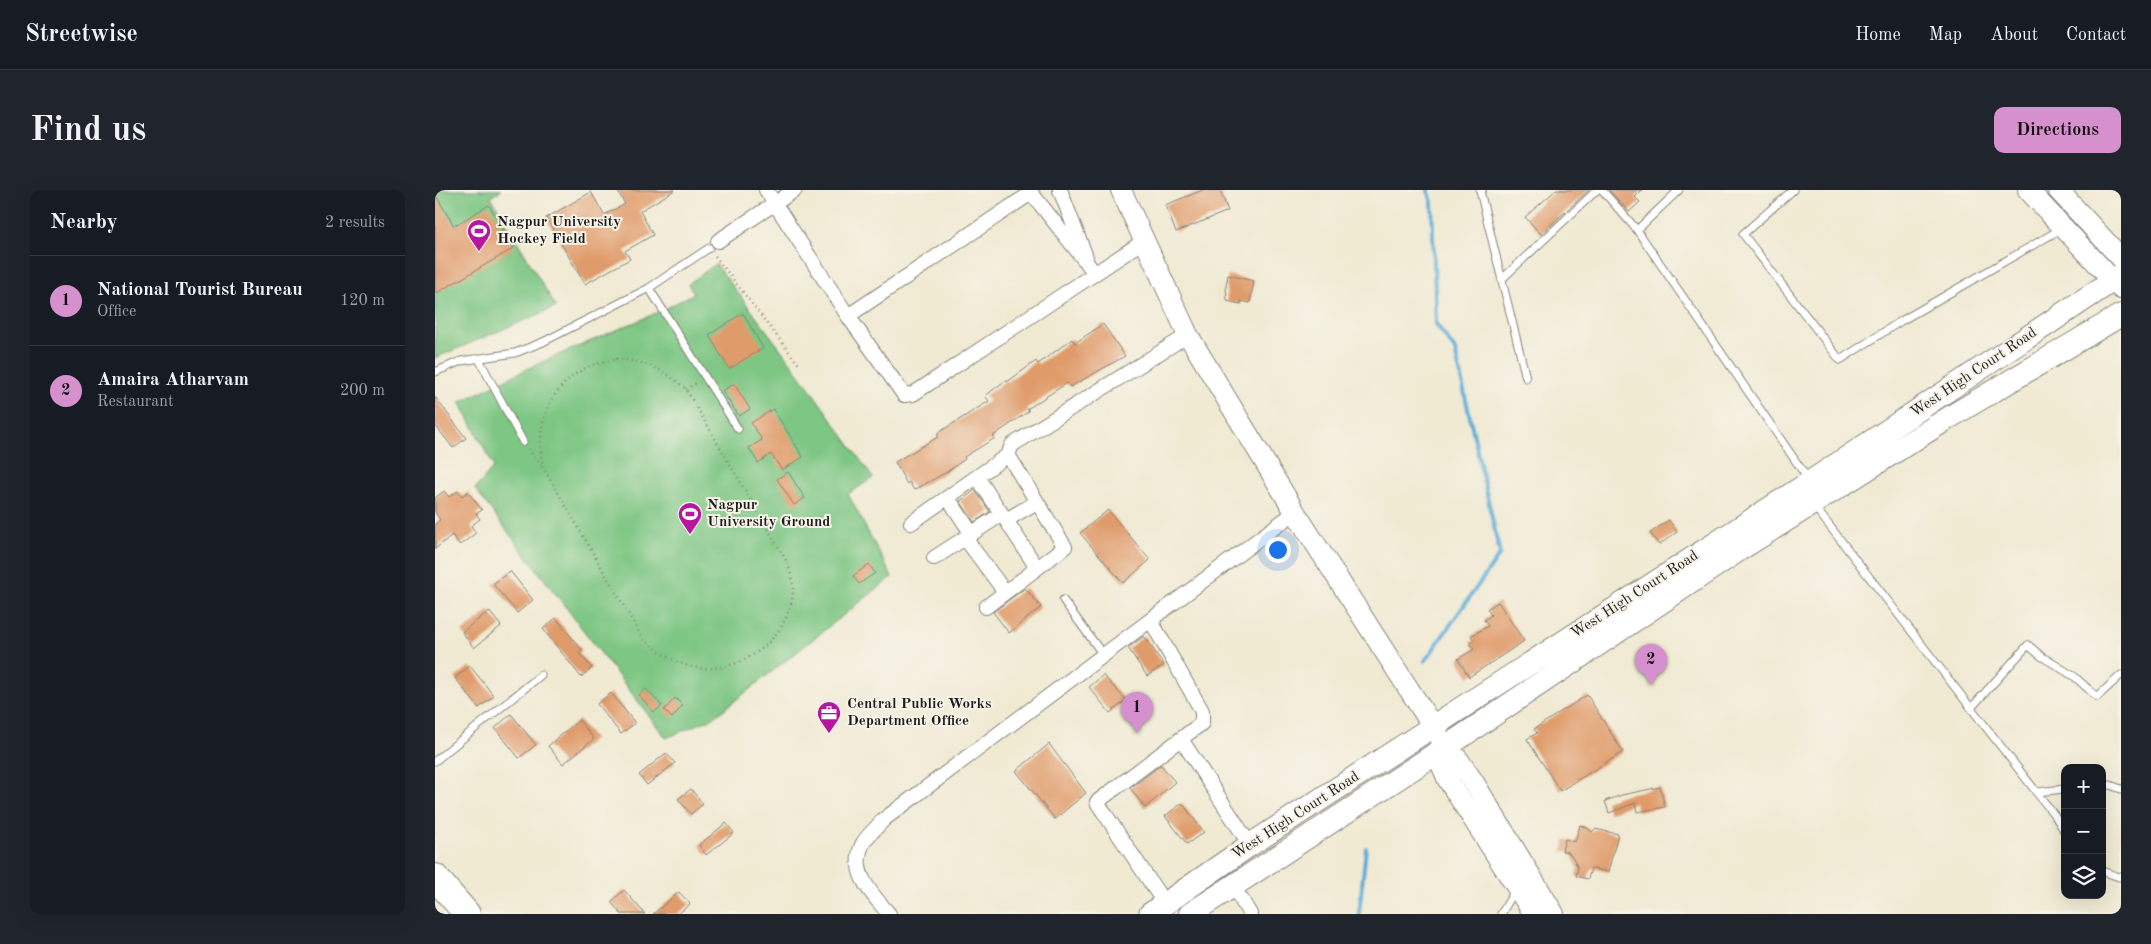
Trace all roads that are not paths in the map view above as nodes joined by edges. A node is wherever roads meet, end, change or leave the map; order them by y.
1 (767, 190) edge
2 (795, 190) edge
3 (1060, 190) edge
4 (1121, 190) edge
5 (1482, 190) edge
6 (1597, 190) edge
7 (1602, 190) edge
8 (1679, 190) edge
9 (1793, 190) edge
10 (2028, 190) edge
11 (2058, 190) edge
12 (1030, 192) edge
13 (775, 203) junction
14 (2063, 227) junction
15 (1637, 230) junction
16 (1143, 241) junction
17 (714, 244) joint
18 (2121, 258) edge
19 (1091, 269) junction
20 (1502, 279) junction
21 (2119, 282) edge
22 (649, 288) junction
23 (2121, 315) edge
24 (848, 316) junction
25 (1188, 335) junction
26 (479, 358) junction
27 (435, 372) edge
28 (1526, 378) dead end
29 (738, 429) dead end
30 (523, 442) road end
31 (1008, 455) junction
32 (977, 477) junction
33 (1810, 482) junction
34 (948, 498) junction
35 (1037, 502) junction
36 (1812, 504) junction
37 (1295, 512) junction
38 (1004, 517) junction
39 (911, 524) dead end
40 (968, 536) junction
41 (934, 558) dead end
42 (1037, 568) junction
43 (1005, 592) junction
44 (1063, 600) dead end
45 (986, 607) dead end
46 (1151, 621) junction
47 (1104, 656) junction
48 (541, 675) dead end
49 (2121, 675) edge
50 (1971, 708) junction
51 (1433, 726) junction
52 (1181, 739) junction
53 (1446, 747) junction
54 (435, 761) edge
55 (2106, 785) edge
56 (2061, 789) edge
57 (2121, 789) edge
58 (2036, 792) junction
59 (2061, 826) edge
60 (1249, 846) junction
61 (2106, 872) edge
62 (2121, 876) edge
63 (435, 877) edge
64 (1233, 886) junction
65 (1517, 887) junction
66 (435, 888) edge
67 (435, 897) edge
68 (435, 904) edge
69 (1158, 909) edge
70 (443, 914) edge
71 (449, 914) edge
72 (457, 914) edge
73 (467, 914) edge
74 (889, 914) edge
75 (1189, 914) edge
76 (1250, 914) edge
77 (1501, 914) edge
78 (1534, 914) edge
79 (1554, 914) edge

1 - 13 street
2 - 13 street
3 - 19 street
4 - 16 main road
5 - 20 lane
6 - 20 lane
7 - 15 lane
8 - 15 lane
9 - 14 lane
10 - 14 main road
11 - 18 main road
12 - 19 street
12 - 24 street
13 - 17 street
13 - 24 street
14 - 21 main road
15 - 33 lane
16 - 19 street
16 - 25 main road
17 - 22 lane
19 - 24 street
20 - 28 lane
21 - 33 main road, West High Court Road
22 - 26 lane
22 - 29 lane
23 - 36 main road, West High Court Road
25 - 31 street
25 - 37 main road
26 - 27 lane
26 - 30 lane
31 - 32 street
31 - 35 street
32 - 34 street
32 - 38 street
33 - 51 main road, West High Court Road
34 - 39 street
34 - 40 street
35 - 38 street
35 - 42 street
36 - 50 lane
36 - 53 main road, West High Court Road
37 - 46 street
37 - 51 main road
38 - 40 street
38 - 42 street
40 - 41 street
40 - 43 street
42 - 43 street
43 - 45 street
44 - 47 lane
46 - 47 street
46 - 52 street
47 - 74 street
48 - 54 lane
49 - 50 lane
50 - 58 lane
51 - 53 main road
51 - 60 main road, West High Court Road
52 - 60 street
52 - 69 street
53 - 64 main road, West High Court Road
53 - 65 main road
53 - 79 main road
55 - 57 lane
56 - 58 lane
58 - 59 lane
60 - 69 main road, West High Court Road
61 - 62 lane
63 - 73 highway
64 - 75 main road, West High Court Road
64 - 76 street
65 - 77 lane
65 - 78 main road
66 - 72 highway
67 - 71 highway
68 - 70 highway

